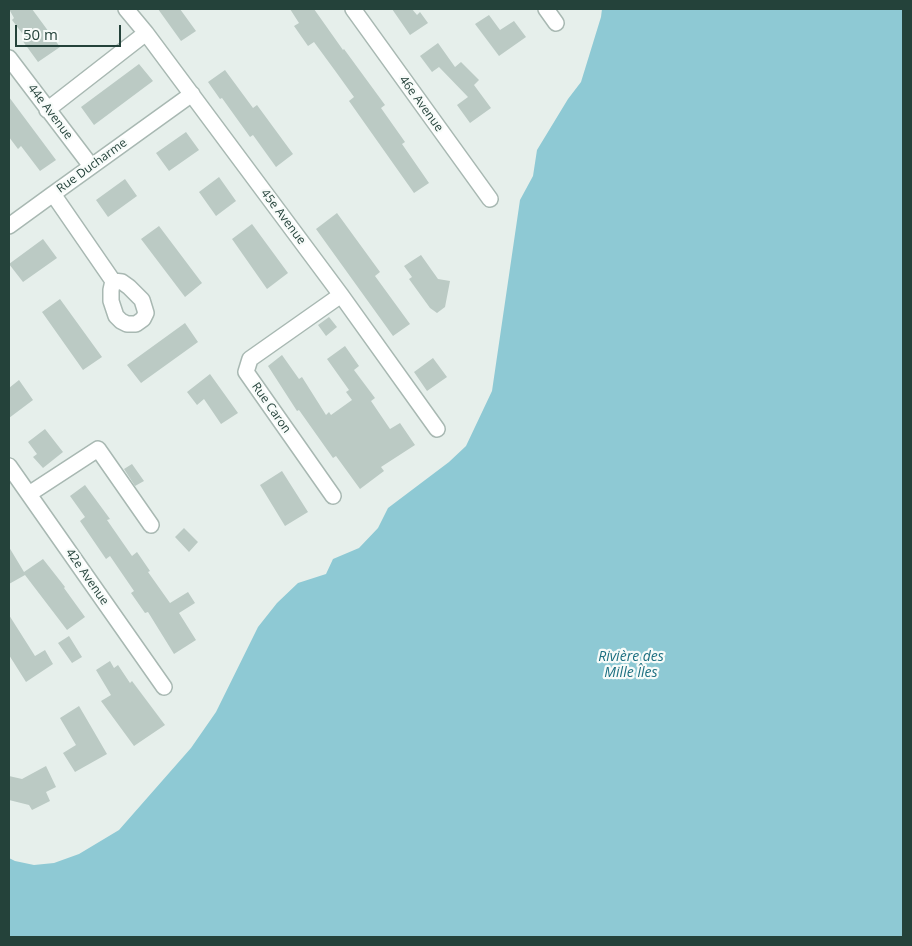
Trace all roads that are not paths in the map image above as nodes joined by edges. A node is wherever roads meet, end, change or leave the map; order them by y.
1 (126, 9) edge
2 (352, 9) edge
3 (546, 9) edge
4 (556, 22) dead end
5 (146, 33) junction
6 (9, 58) edge
7 (192, 94) junction
8 (47, 110) junction
9 (91, 166) junction
10 (53, 194) junction
11 (490, 199) dead end
12 (9, 226) edge
13 (113, 281) dead end
14 (341, 295) junction
15 (437, 429) dead end
16 (9, 466) edge
17 (29, 494) junction
18 (333, 496) dead end
19 (151, 525) dead end
20 (164, 687) dead end

1 - 5 street, 45e Avenue
2 - 11 street, 46e Avenue
3 - 4 street
5 - 7 street, 45e Avenue
5 - 8 street
6 - 8 street, 44e Avenue
7 - 9 street, Rue Ducharme
7 - 14 street, 45e Avenue
8 - 9 street, 44e Avenue
9 - 10 street, Rue Ducharme
10 - 12 street
10 - 13 street, Rue Ducharme
14 - 15 street, 45e Avenue
14 - 18 street, Rue Caron
16 - 17 street, 42e Avenue
17 - 19 street
17 - 20 street, 42e Avenue

